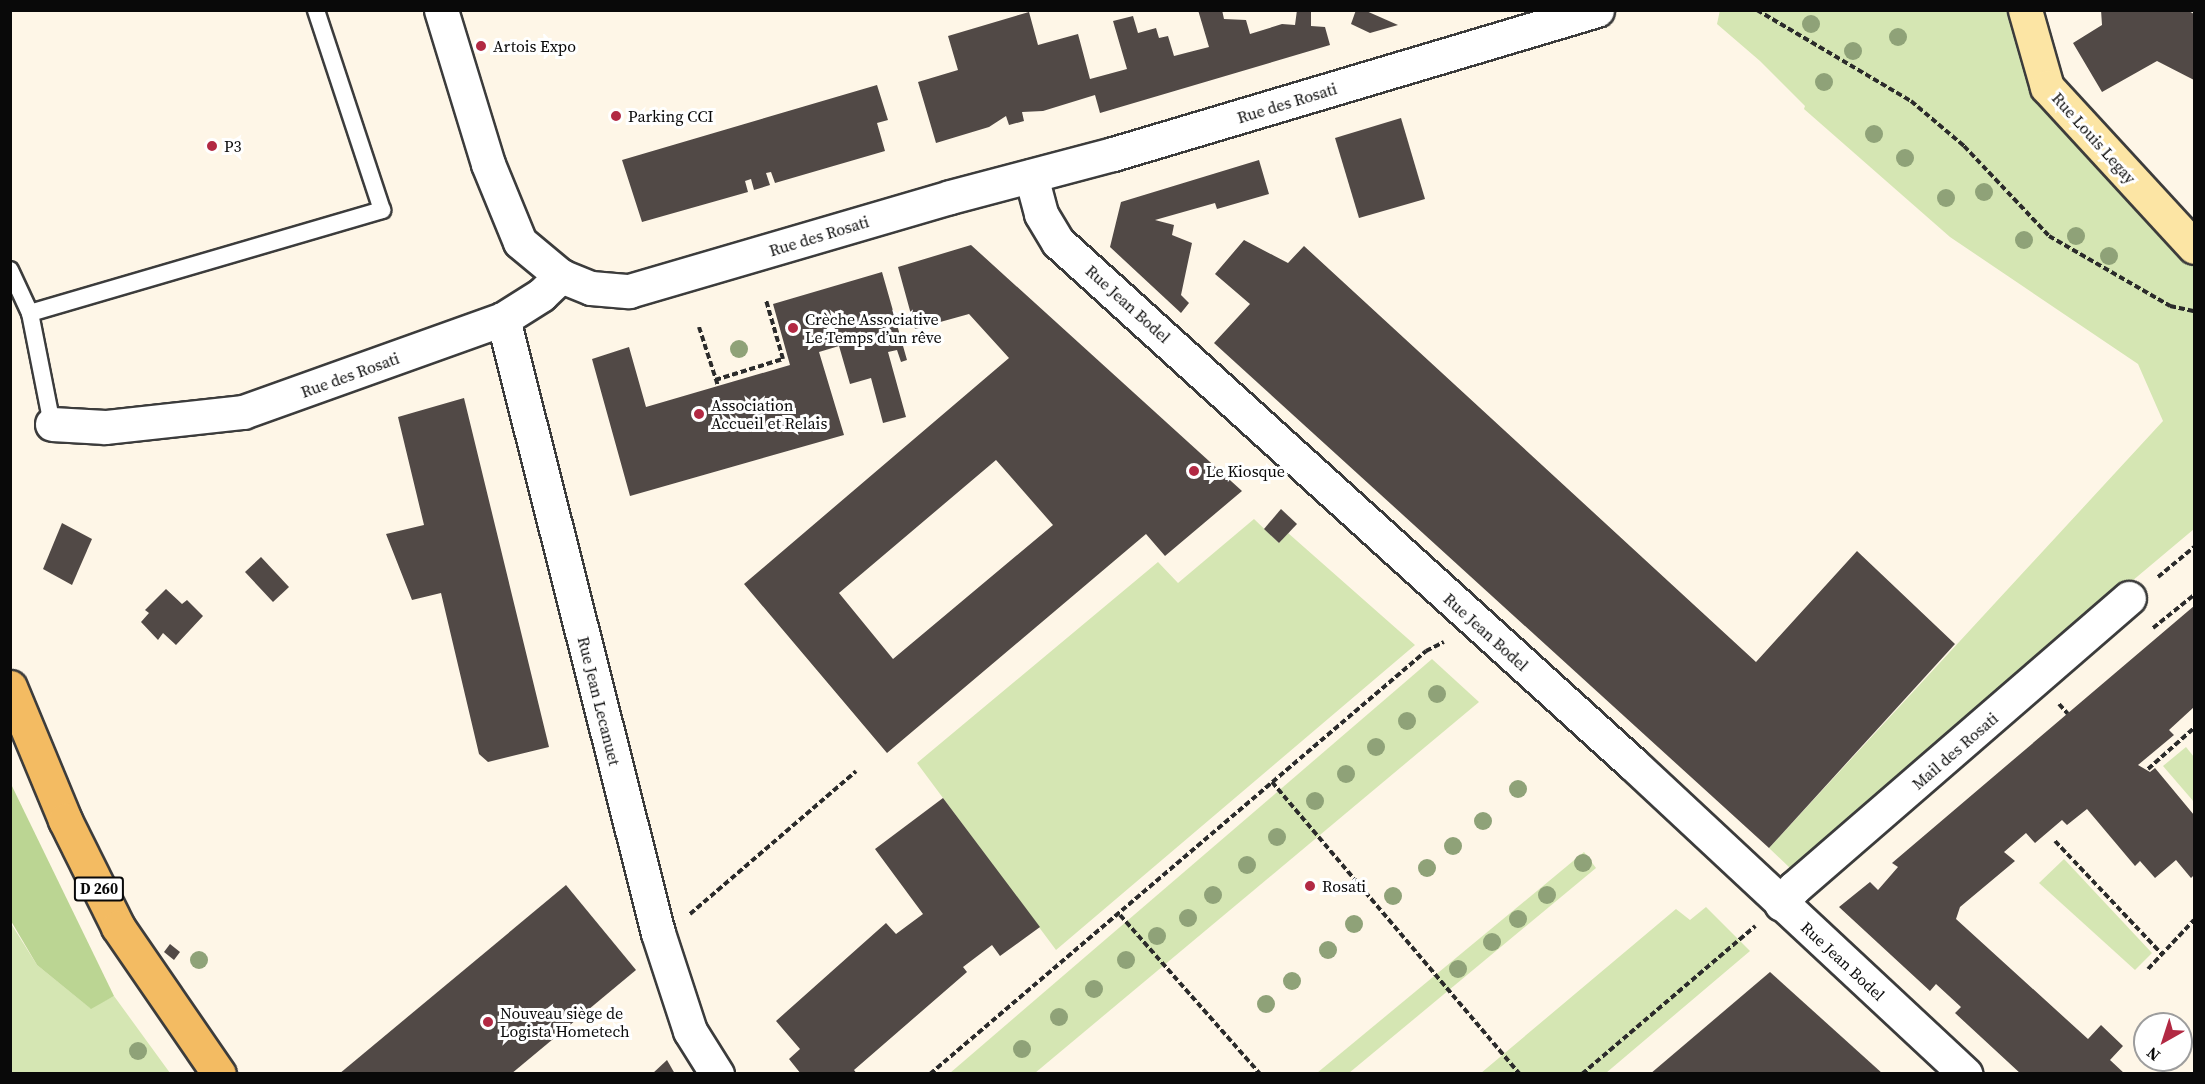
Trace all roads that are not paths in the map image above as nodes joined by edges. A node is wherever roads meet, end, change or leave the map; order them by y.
1 (316, 10) edge
2 (441, 10) edge
3 (2025, 10) edge
4 (1582, 13) edge
5 (1031, 176) junction
6 (2194, 247) edge
7 (10, 270) edge
8 (561, 276) junction
9 (30, 313) junction
10 (503, 320) junction
11 (52, 424) joint
12 (2129, 598) road end
13 (10, 687) edge
14 (1780, 904) junction
15 (219, 1074) edge
16 (717, 1074) edge
17 (1965, 1074) edge

1 - 9 lane
2 - 8 street
3 - 6 main road, Rue Louis Legay
4 - 5 street, Rue des Rosati
5 - 8 street, Rue des Rosati
5 - 14 street, Rue Jean Bodel
7 - 9 lane
8 - 10 street, Rue des Rosati
9 - 11 lane
10 - 11 street, Rue des Rosati
10 - 16 street, Rue Jean Lecanuet
12 - 14 street, Mail des Rosati
13 - 15 main road, D 260
14 - 17 street, Rue Jean Bodel

